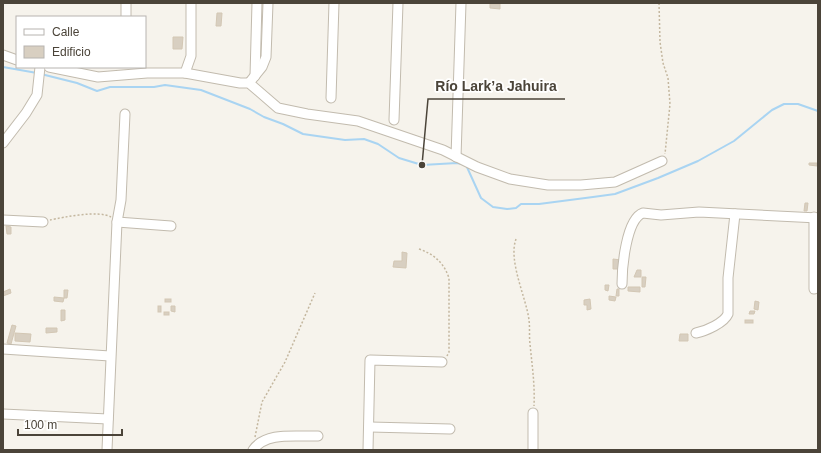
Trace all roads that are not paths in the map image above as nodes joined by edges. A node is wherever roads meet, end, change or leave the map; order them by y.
1 (126, 3) edge
2 (191, 3) edge
3 (257, 3) edge
4 (268, 3) edge
5 (334, 3) edge
6 (398, 3) edge
7 (461, 3) edge
8 (126, 16) edge
9 (3, 55) edge
10 (16, 60) edge
11 (54, 68) edge
12 (123, 71) edge
13 (40, 72) edge
14 (185, 73) junction
15 (252, 80) junction
16 (331, 98) dead end
17 (125, 114) dead end
18 (394, 120) dead end
19 (3, 143) edge
20 (456, 157) junction
21 (662, 161) road end
22 (735, 214) junction
23 (816, 218) edge
24 (3, 220) edge
25 (43, 222) road end
26 (117, 222) junction
27 (171, 226) dead end
28 (622, 284) dead end
29 (814, 289) dead end
30 (696, 333) dead end
31 (3, 349) edge
32 (110, 356) junction
33 (442, 362) road end
34 (533, 413) road end
35 (3, 414) edge
36 (108, 419) junction
37 (370, 427) junction
38 (450, 429) dead end
39 (318, 436) dead end
40 (106, 450) edge
41 (254, 450) edge
42 (368, 450) edge
43 (533, 450) edge

1 - 8 street
2 - 14 street
3 - 15 street
4 - 15 street
5 - 16 street
6 - 18 street
7 - 20 street
9 - 10 street
11 - 12 street
12 - 14 street
13 - 19 street
14 - 15 street
15 - 20 street
17 - 26 street
20 - 21 street
22 - 23 street
22 - 28 street
22 - 30 street
23 - 29 street
24 - 25 street
26 - 27 street
26 - 32 street
31 - 32 street
32 - 36 street
33 - 37 street
34 - 43 street
35 - 36 street
36 - 40 street
37 - 38 street
37 - 42 street
39 - 41 street

